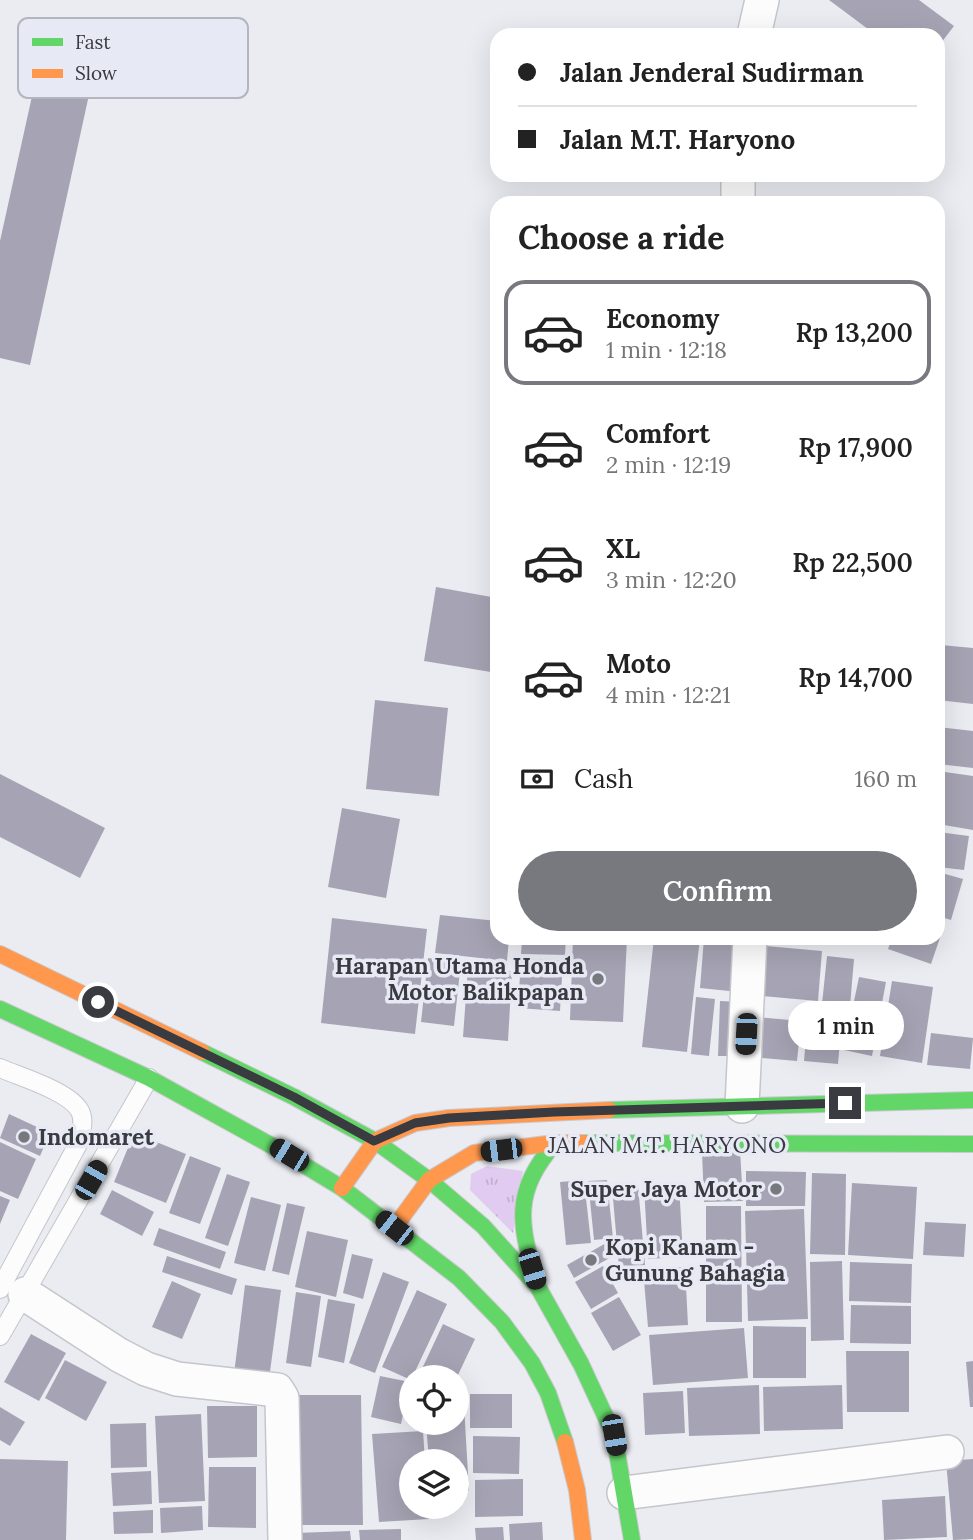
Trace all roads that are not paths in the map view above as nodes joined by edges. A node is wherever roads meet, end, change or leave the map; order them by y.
1 (762, 0) edge
2 (756, 28) edge
3 (750, 945) edge
4 (0, 954) edge
5 (0, 1009) edge
6 (0, 1068) edge
7 (149, 1078) junction
8 (973, 1100) edge
9 (743, 1106) junction
10 (374, 1141) junction
11 (555, 1143) junction
12 (973, 1144) edge
13 (429, 1180) junction
14 (342, 1188) junction
15 (394, 1228) junction
16 (538, 1287) junction
17 (7, 1311) edge
18 (947, 1452) dead end
19 (624, 1493) junction
20 (285, 1540) edge
21 (583, 1540) edge
22 (632, 1540) edge

1 - 2 street
3 - 9 street
4 - 10 main road
5 - 7 main road
6 - 17 lane
7 - 14 main road
7 - 17 lane
8 - 9 main road, JALAN M.T. HARYONO
9 - 10 main road, JALAN M.T. HARYONO
10 - 13 main road
10 - 14 main road
11 - 12 main road, JALAN M.T. HARYONO
11 - 13 main road, JALAN M.T. HARYONO
11 - 16 main road
13 - 15 main road, JALAN M.T. HARYONO
13 - 16 main road
14 - 15 main road
15 - 21 main road
16 - 19 main road
17 - 20 street
18 - 19 street
19 - 22 main road

